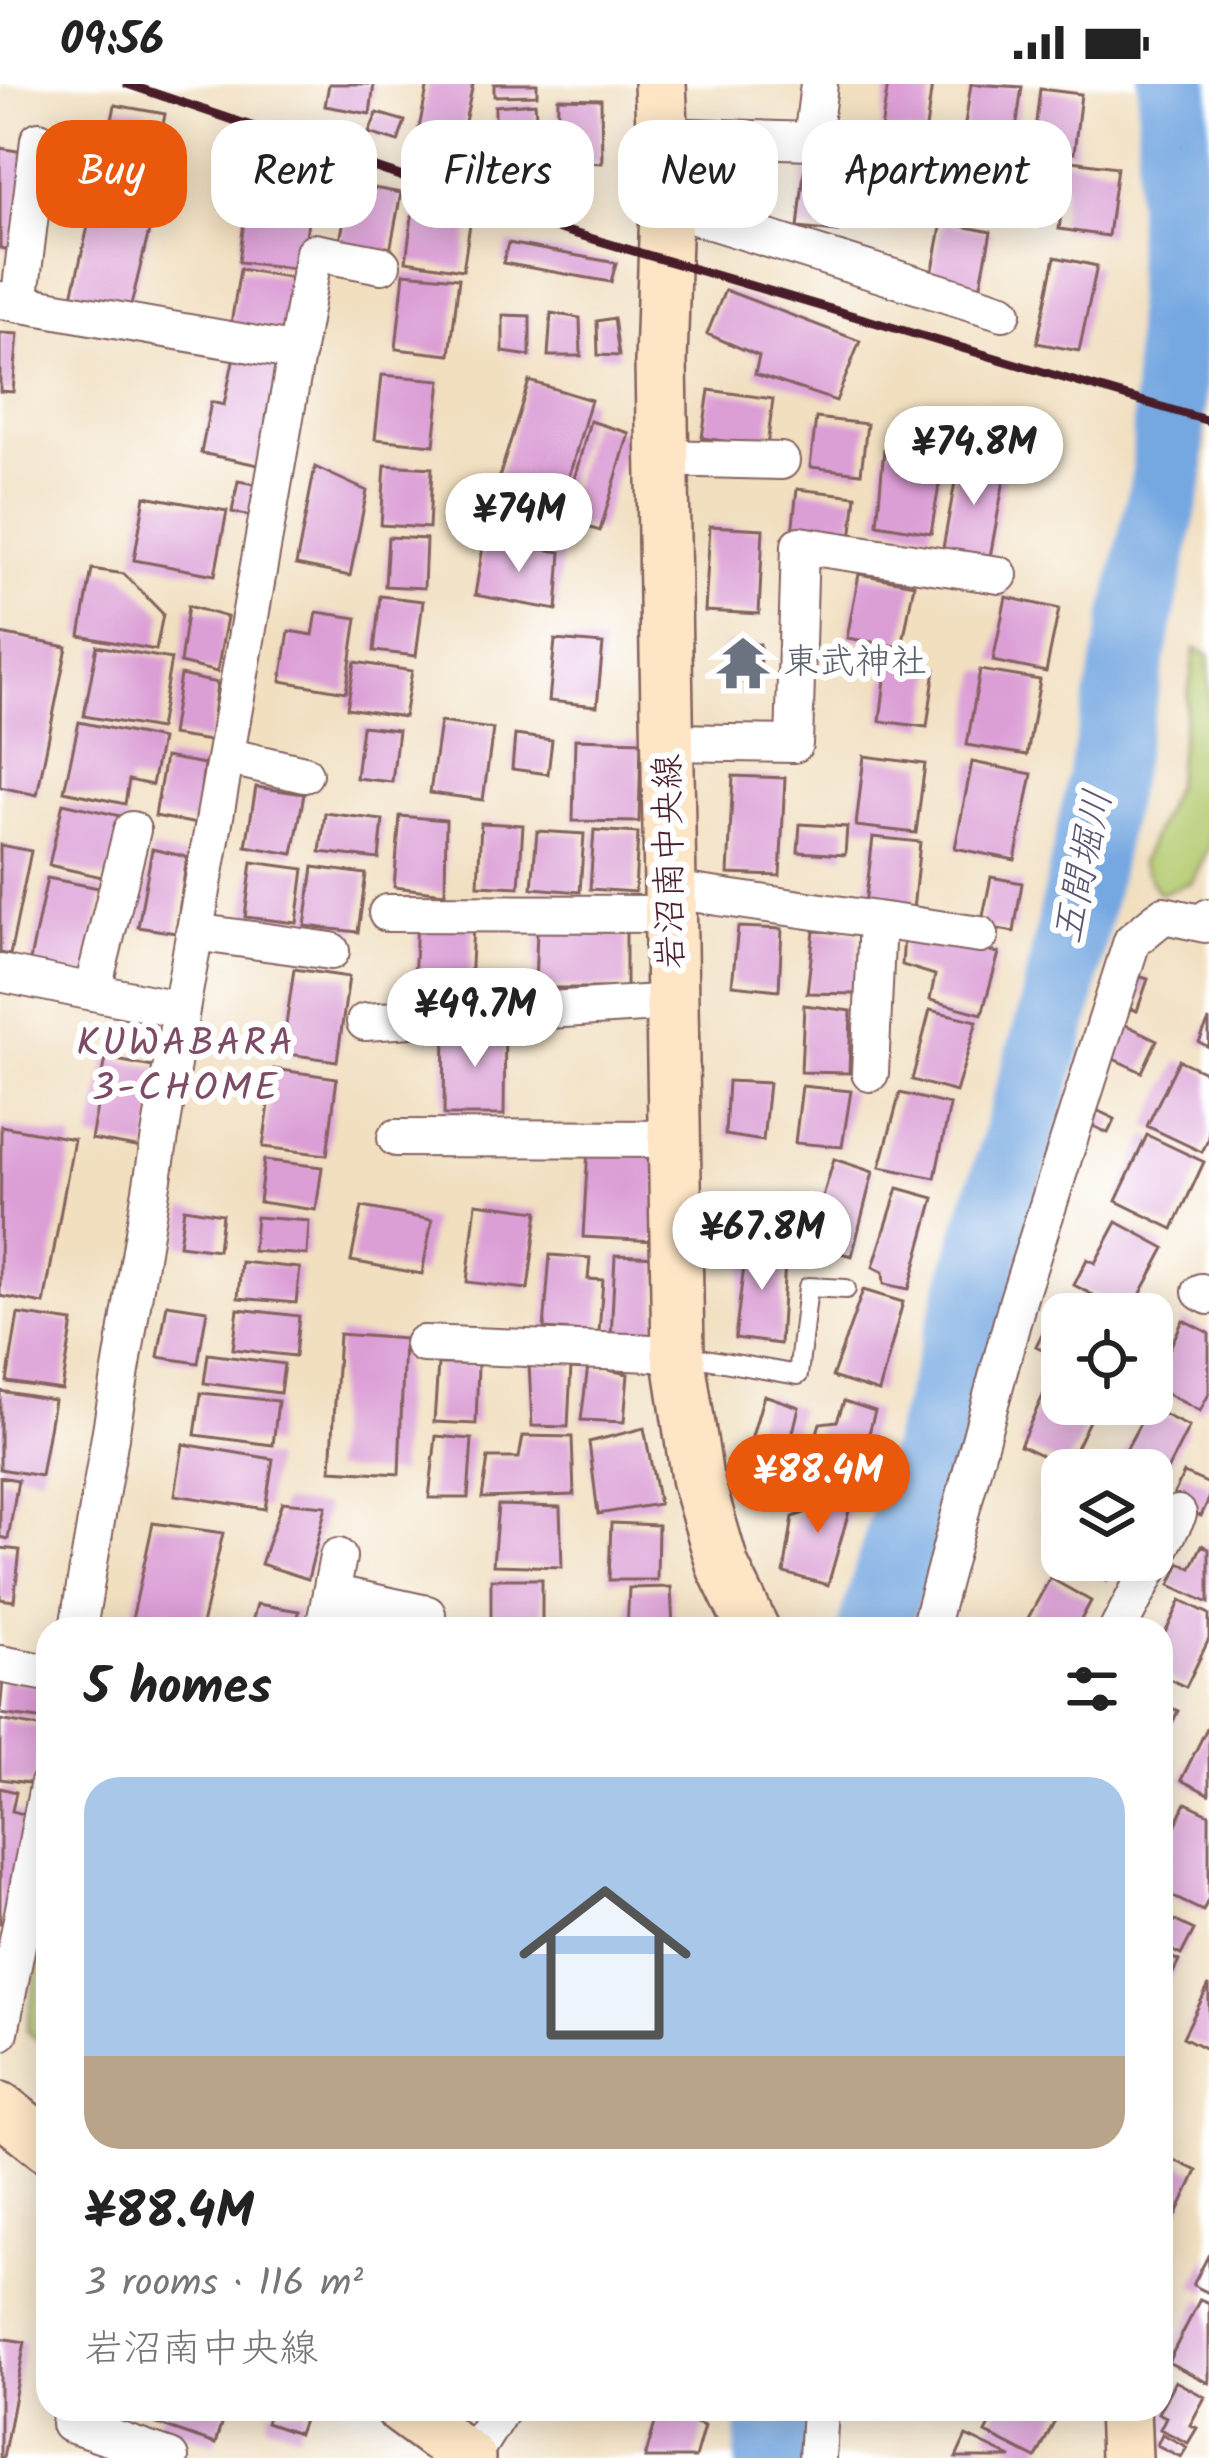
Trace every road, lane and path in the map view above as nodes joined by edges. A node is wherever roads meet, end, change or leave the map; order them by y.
1 (660, 84) edge
2 (819, 84) edge
3 (661, 120) edge
4 (778, 140) edge
5 (36, 157) edge
6 (666, 228) edge
7 (733, 228) edge
8 (382, 266) dead end
9 (10, 302) edge
10 (1003, 312) dead end
11 (297, 352) junction
12 (662, 458) junction
13 (781, 461) dead end
14 (999, 575) dead end
15 (668, 742) junction
16 (226, 756) junction
17 (304, 775) dead end
18 (132, 830) dead end
19 (672, 902) junction
20 (387, 913) dead end
21 (1209, 916) edge
22 (877, 920) junction
23 (194, 932) junction
24 (980, 935) dead end
25 (331, 951) dead end
26 (0, 973) edge
27 (92, 992) junction
28 (673, 1002) junction
29 (181, 1010) junction
30 (365, 1022) dead end
31 (870, 1072) dead end
32 (396, 1138) dead end
33 (675, 1139) junction
34 (846, 1289) dead end
35 (423, 1344) dead end
36 (678, 1354) junction
37 (1178, 1514) dead end
38 (338, 1556) dead end
39 (327, 1611) edge
40 (427, 1614) dead end
41 (80, 1617) edge
42 (747, 1617) edge
43 (932, 1617) edge
44 (1124, 1617) edge
45 (0, 1664) edge
46 (36, 1671) edge
47 (36, 1848) edge
48 (0, 2032) edge
49 (0, 2108) edge
50 (36, 2136) edge
51 (70, 2421) edge
52 (419, 2421) edge
53 (493, 2421) edge
54 (820, 2421) edge
55 (1124, 2421) edge
56 (170, 2458) edge
57 (470, 2458) edge
58 (818, 2458) edge
59 (1126, 2458) edge

1 - 3 street, 岩沼南中央線
2 - 4 street
5 - 9 street
6 - 12 street, 岩沼南中央線
7 - 10 street
8 - 11 street
9 - 11 street
11 - 16 street
12 - 13 street
12 - 15 street, 岩沼南中央線
14 - 15 street
15 - 19 street, 岩沼南中央線
16 - 17 street
16 - 23 street
18 - 27 street
19 - 20 street
19 - 22 street
19 - 28 street, 岩沼南中央線
21 - 43 street
22 - 24 street
22 - 31 street
23 - 25 street
23 - 29 street
26 - 27 street
27 - 29 street
28 - 30 street
28 - 33 street, 岩沼南中央線
29 - 41 street
32 - 33 street
33 - 36 street, 岩沼南中央線
34 - 36 lane
35 - 36 street
36 - 42 street, 岩沼南中央線
37 - 44 street
38 - 39 street
39 - 40 street
45 - 46 street
47 - 48 street
49 - 50 street
51 - 56 street
52 - 57 street
53 - 57 street
54 - 58 street
55 - 59 street

